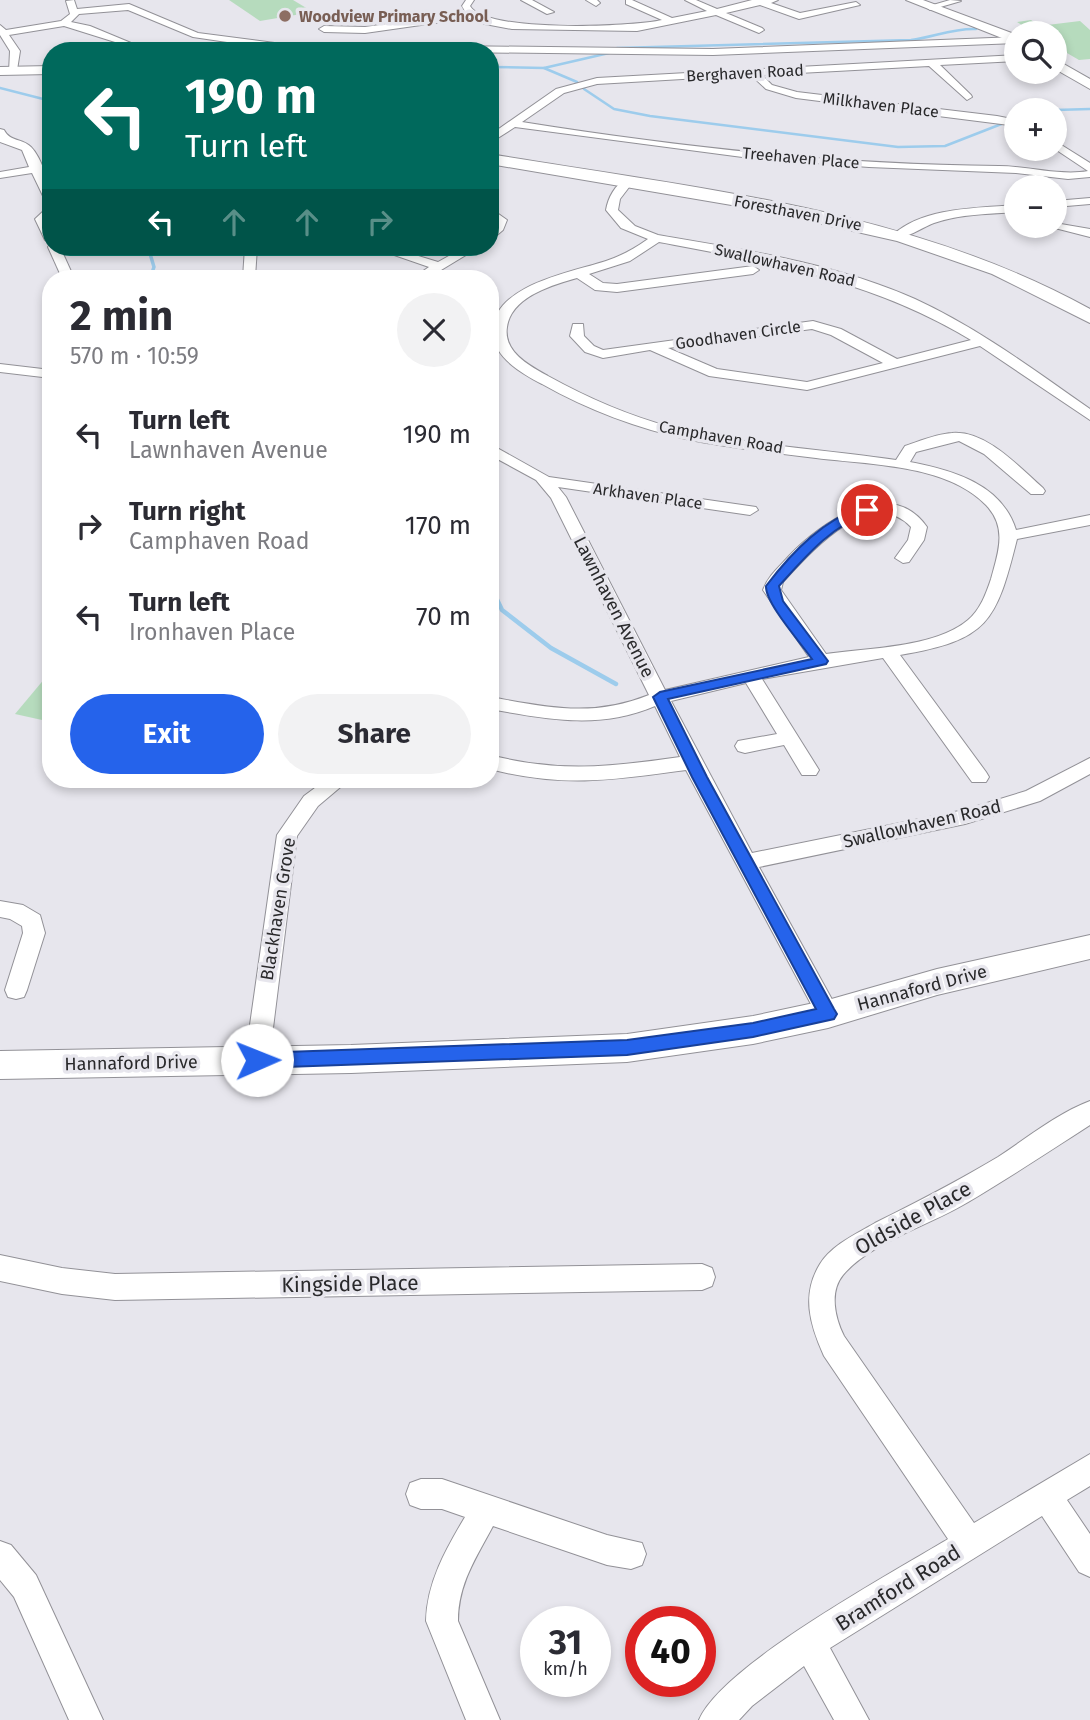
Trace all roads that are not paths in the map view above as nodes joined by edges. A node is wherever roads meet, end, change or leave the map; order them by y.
1 (69, 0) edge
2 (470, 0) edge
3 (525, 0) edge
4 (689, 0) edge
5 (774, 0) edge
6 (912, 0) edge
7 (758, 1) edge
8 (957, 1) edge
9 (629, 2) dead end
10 (856, 5) dead end
11 (930, 7) junction
12 (74, 12) junction
13 (550, 12) dead end
14 (718, 12) junction
15 (471, 15) junction
16 (673, 22) junction
17 (64, 23) junction
18 (324, 29) dead end
19 (759, 30) dead end
20 (2, 31) edge
21 (1004, 35) edge
22 (1004, 40) edge
23 (121, 42) edge
24 (243, 42) edge
25 (499, 50) edge
26 (1004, 59) edge
27 (932, 63) junction
28 (600, 66) dead end
29 (42, 70) edge
30 (6, 71) edge
31 (1067, 71) edge
32 (753, 72) junction
33 (609, 80) junction
34 (1090, 85) edge
35 (967, 97) dead end
36 (1004, 120) edge
37 (508, 127) junction
38 (499, 128) edge
39 (0, 132) edge
40 (499, 134) edge
41 (606, 139) junction
42 (621, 142) junction
43 (1067, 152) edge
44 (499, 161) edge
45 (1090, 168) edge
46 (36, 169) junction
47 (1090, 174) edge
48 (0, 175) edge
49 (42, 181) edge
50 (627, 182) junction
51 (1090, 201) edge
52 (1067, 203) edge
53 (1004, 210) edge
54 (1067, 229) edge
55 (1090, 233) edge
56 (900, 234) junction
57 (657, 238) junction
58 (405, 256) edge
59 (458, 256) edge
60 (439, 267) junction
61 (434, 270) edge
62 (753, 270) dead end
63 (578, 273) junction
64 (1089, 315) edge
65 (578, 327) dead end
66 (981, 342) junction
67 (654, 347) junction
68 (896, 364) junction
69 (0, 368) edge
70 (42, 373) edge
71 (1090, 416) edge
72 (499, 454) edge
73 (901, 465) junction
74 (547, 481) junction
75 (1037, 491) dead end
76 (750, 510) dead end
77 (1090, 520) edge
78 (1010, 536) junction
79 (903, 558) dead end
80 (887, 652) junction
81 (821, 661) junction
82 (751, 676) junction
83 (660, 697) junction
84 (499, 704) edge
85 (789, 738) junction
86 (745, 746) dead end
87 (692, 762) junction
88 (499, 764) edge
89 (1090, 765) edge
90 (809, 770) dead end
91 (979, 777) dead end
92 (328, 788) edge
93 (746, 862) junction
94 (0, 909) edge
95 (1090, 947) edge
96 (16, 990) dead end
97 (828, 1014) junction
98 (257, 1060) junction
99 (2, 1071) edge
100 (1090, 1112) edge
101 (0, 1268) edge
102 (702, 1277) dead end
103 (1090, 1469) edge
104 (432, 1494) dead end
105 (1046, 1495) junction
106 (486, 1509) junction
107 (970, 1543) junction
108 (619, 1552) dead end
109 (0, 1556) edge
110 (1090, 1561) edge
111 (809, 1643) junction
112 (86, 1720) edge
113 (483, 1720) edge
114 (716, 1720) edge
115 (852, 1720) edge

1 - 12 street
2 - 15 street
3 - 13 street
4 - 14 street
5 - 7 street
6 - 11 street
7 - 10 street
7 - 14 street
8 - 11 street
9 - 16 street
11 - 21 street
12 - 17 street
12 - 24 street
14 - 16 street
14 - 19 street
15 - 16 street
15 - 18 street
17 - 20 street
17 - 23 street
20 - 30 street
22 - 25 street
26 - 27 street, Berghaven Road
27 - 32 street, Berghaven Road
27 - 35 street
28 - 33 street
29 - 30 street
31 - 34 street
32 - 33 street, Berghaven Road
32 - 36 street, Milkhaven Place
33 - 37 street, Berghaven Road
37 - 38 street, Treehaven Place
37 - 40 street, Berghaven Road
37 - 41 street, Treehaven Place
39 - 46 street
41 - 42 street, Treehaven Place
41 - 42 street
42 - 47 street, Treehaven Place
43 - 45 street
44 - 50 street, Foresthaven Drive
46 - 48 street
46 - 49 street
50 - 56 street, Foresthaven Drive
50 - 57 street, Swallowhaven Road
51 - 52 street
53 - 56 street
54 - 55 street
56 - 64 street, Foresthaven Drive
57 - 63 street, Camphaven Road
57 - 66 street, Swallowhaven Road
58 - 60 street
59 - 60 street
60 - 61 street
62 - 63 street
63 - 73 street, Camphaven Road
65 - 67 street
66 - 68 street, Goodhaven Circle
66 - 71 street, Swallowhaven Road
67 - 68 street, Goodhaven Circle
67 - 68 street, Goodhaven Circle
69 - 70 street
72 - 74 street, Lawnhaven Avenue
73 - 75 street
73 - 78 street, Camphaven Road
74 - 76 street, Arkhaven Place
74 - 83 street, Lawnhaven Avenue
77 - 78 street
78 - 80 street
79 - 81 street
80 - 81 street
80 - 91 street
81 - 82 street
82 - 83 street
82 - 85 street
83 - 84 street
83 - 87 street, Lawnhaven Avenue
85 - 86 street
85 - 90 street
87 - 88 street
87 - 93 street, Lawnhaven Avenue
89 - 93 street, Swallowhaven Road
92 - 98 street, Blackhaven Grove
93 - 97 street, Lawnhaven Avenue
94 - 96 street
95 - 97 street, Hannaford Drive
97 - 98 street, Hannaford Drive
98 - 99 street, Hannaford Drive
100 - 107 street, Oldside Place
101 - 102 street, Kingside Place
103 - 105 street, Bramford Road
104 - 106 street
105 - 107 street, Bramford Road
105 - 110 street
106 - 108 street
106 - 113 street
107 - 111 street, Bramford Road
109 - 112 street
111 - 114 street, Bramford Road
111 - 115 street

